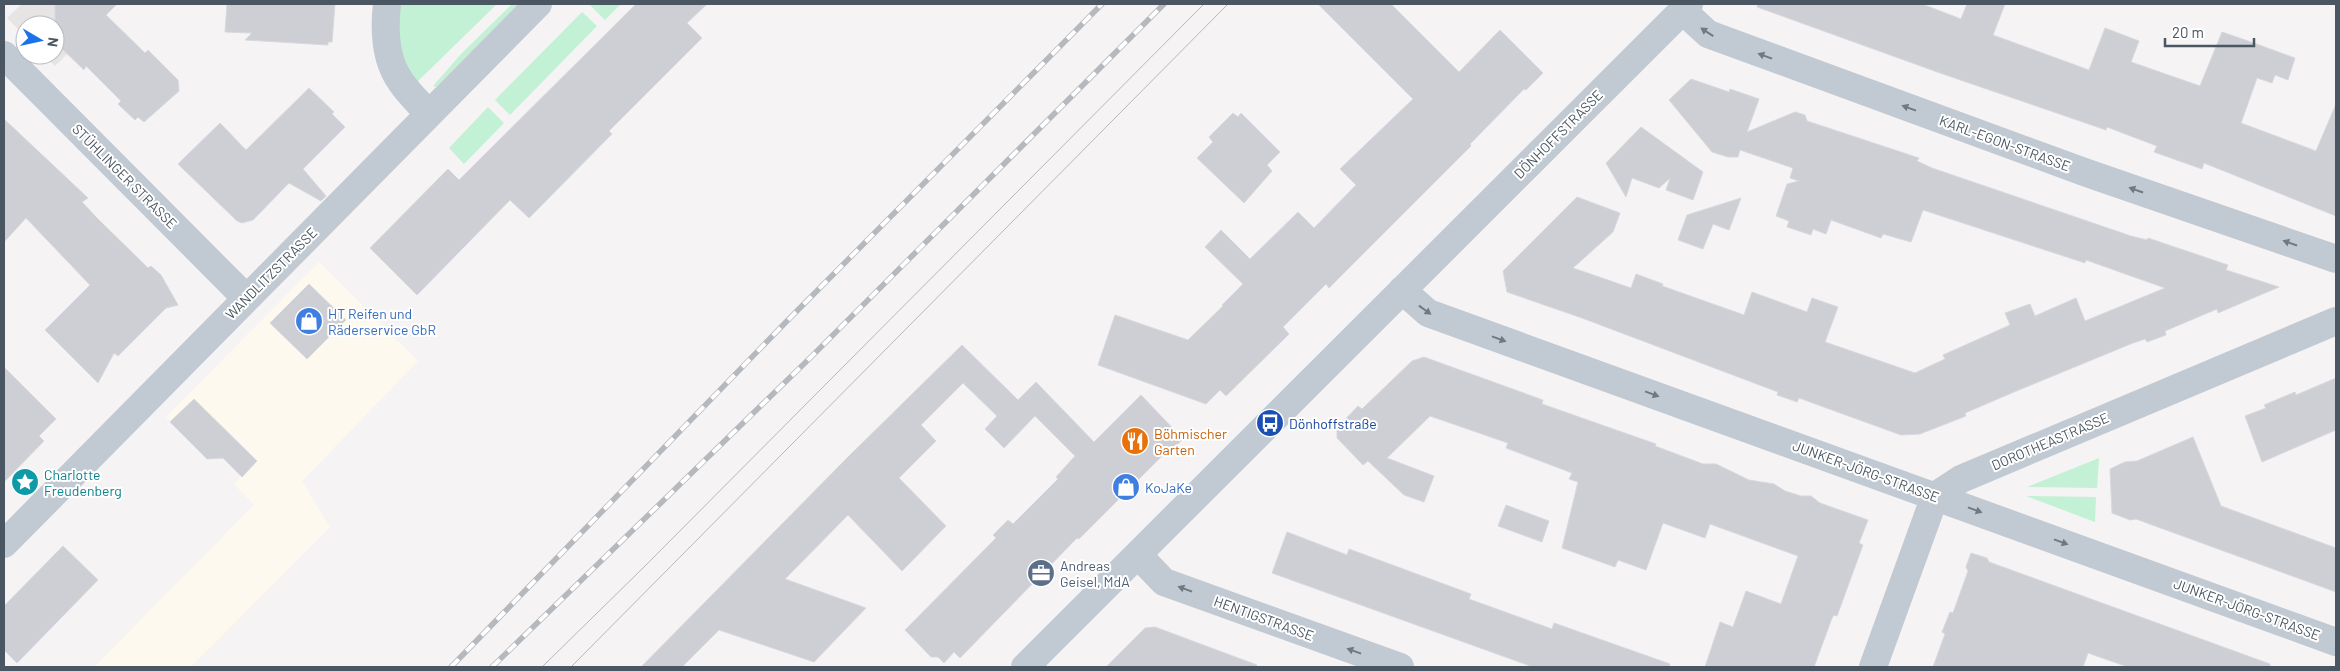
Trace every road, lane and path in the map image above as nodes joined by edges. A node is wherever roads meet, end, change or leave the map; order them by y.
1 (387, 4) edge
2 (538, 4) edge
3 (1685, 7) edge
4 (4, 55) edge
5 (429, 114) junction
6 (2336, 259) edge
7 (1402, 290) junction
8 (246, 298) junction
9 (2336, 321) edge
10 (1935, 496) junction
11 (4, 544) edge
12 (1138, 555) junction
13 (2336, 642) edge
14 (1026, 667) edge
15 (1400, 667) edge
16 (1873, 667) edge

1 - 5 street
2 - 5 street, WANDLITZSTRASSE
6 -> 3 street, KARL-EGON-STRASSE
3 - 7 street, DÖNHOFFSTRASSE
4 - 8 street, STÜHLINGER STRASSE
5 - 8 street, WANDLITZSTRASSE
7 -> 10 street, JUNKER-JÖRG-STRASSE
7 - 12 street, DÖNHOFFSTRASSE
8 - 11 street, WANDLITZSTRASSE
9 - 10 street, DOROTHEASTRASSE
10 -> 13 street, JUNKER-JÖRG-STRASSE
10 - 16 street
12 - 14 street, DÖNHOFFSTRASSE
15 -> 12 street, HENTIGSTRASSE

